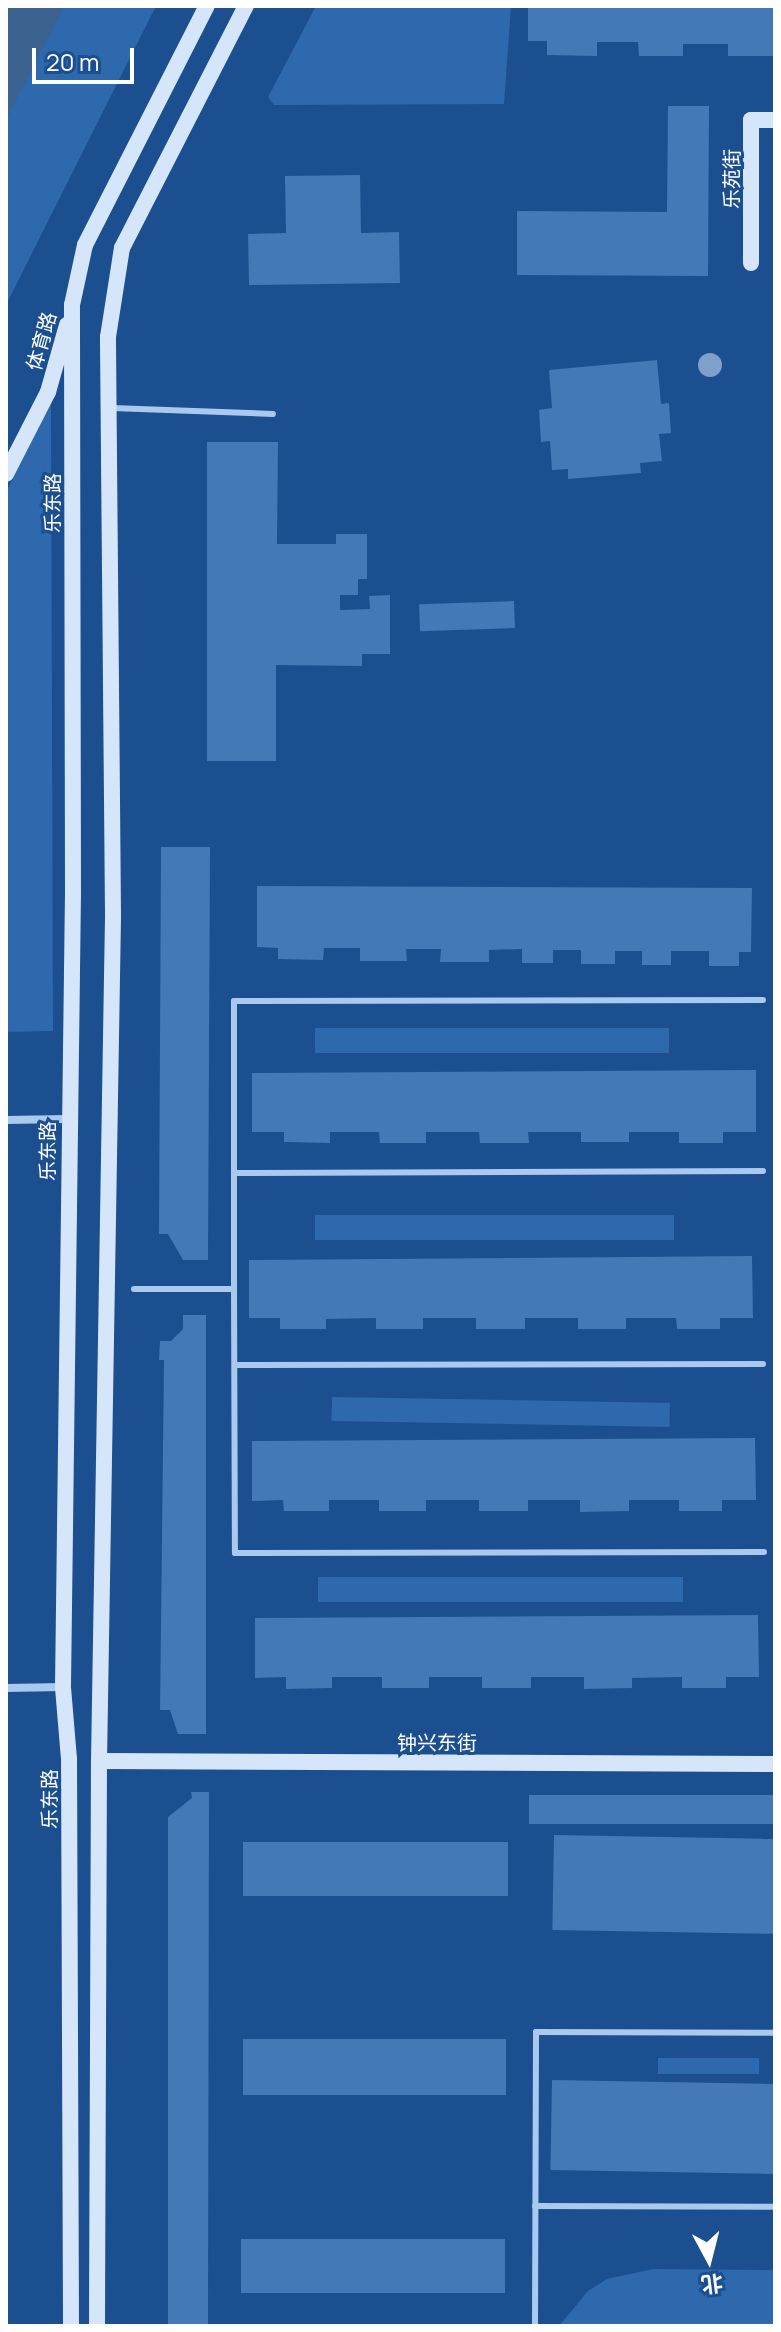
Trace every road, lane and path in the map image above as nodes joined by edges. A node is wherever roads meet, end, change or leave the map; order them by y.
1 (207, 6) edge
2 (246, 6) edge
3 (775, 120) edge
4 (751, 263) dead end
5 (72, 305) junction
6 (109, 408) junction
7 (273, 414) dead end
8 (6, 474) edge
9 (763, 1000) dead end
10 (67, 1119) junction
11 (6, 1120) edge
12 (763, 1171) dead end
13 (234, 1173) junction
14 (134, 1289) dead end
15 (234, 1289) junction
16 (763, 1364) dead end
17 (235, 1365) junction
18 (764, 1552) dead end
19 (63, 1687) junction
20 (6, 1688) edge
21 (99, 1761) junction
22 (775, 1764) edge
23 (775, 2033) edge
24 (535, 2206) junction
25 (775, 2207) edge
26 (71, 2326) edge
27 (97, 2326) edge
28 (535, 2326) edge

1 - 5 main road, 乐东路
2 - 6 main road
3 - 4 main road, 乐苑街
5 - 8 main road, 体育路
5 - 10 main road, 乐东路
6 - 7 lane
6 - 21 main road
9 - 13 lane
10 - 11 street
10 - 19 main road, 乐东路
12 - 13 lane
13 - 15 lane
14 - 15 lane
15 - 17 lane
16 - 17 lane
17 - 18 lane
19 - 20 street
19 - 26 main road, 乐东路
21 - 22 main road, 钟兴东街
21 - 27 main road
23 - 24 lane
24 - 25 lane
24 - 28 lane

